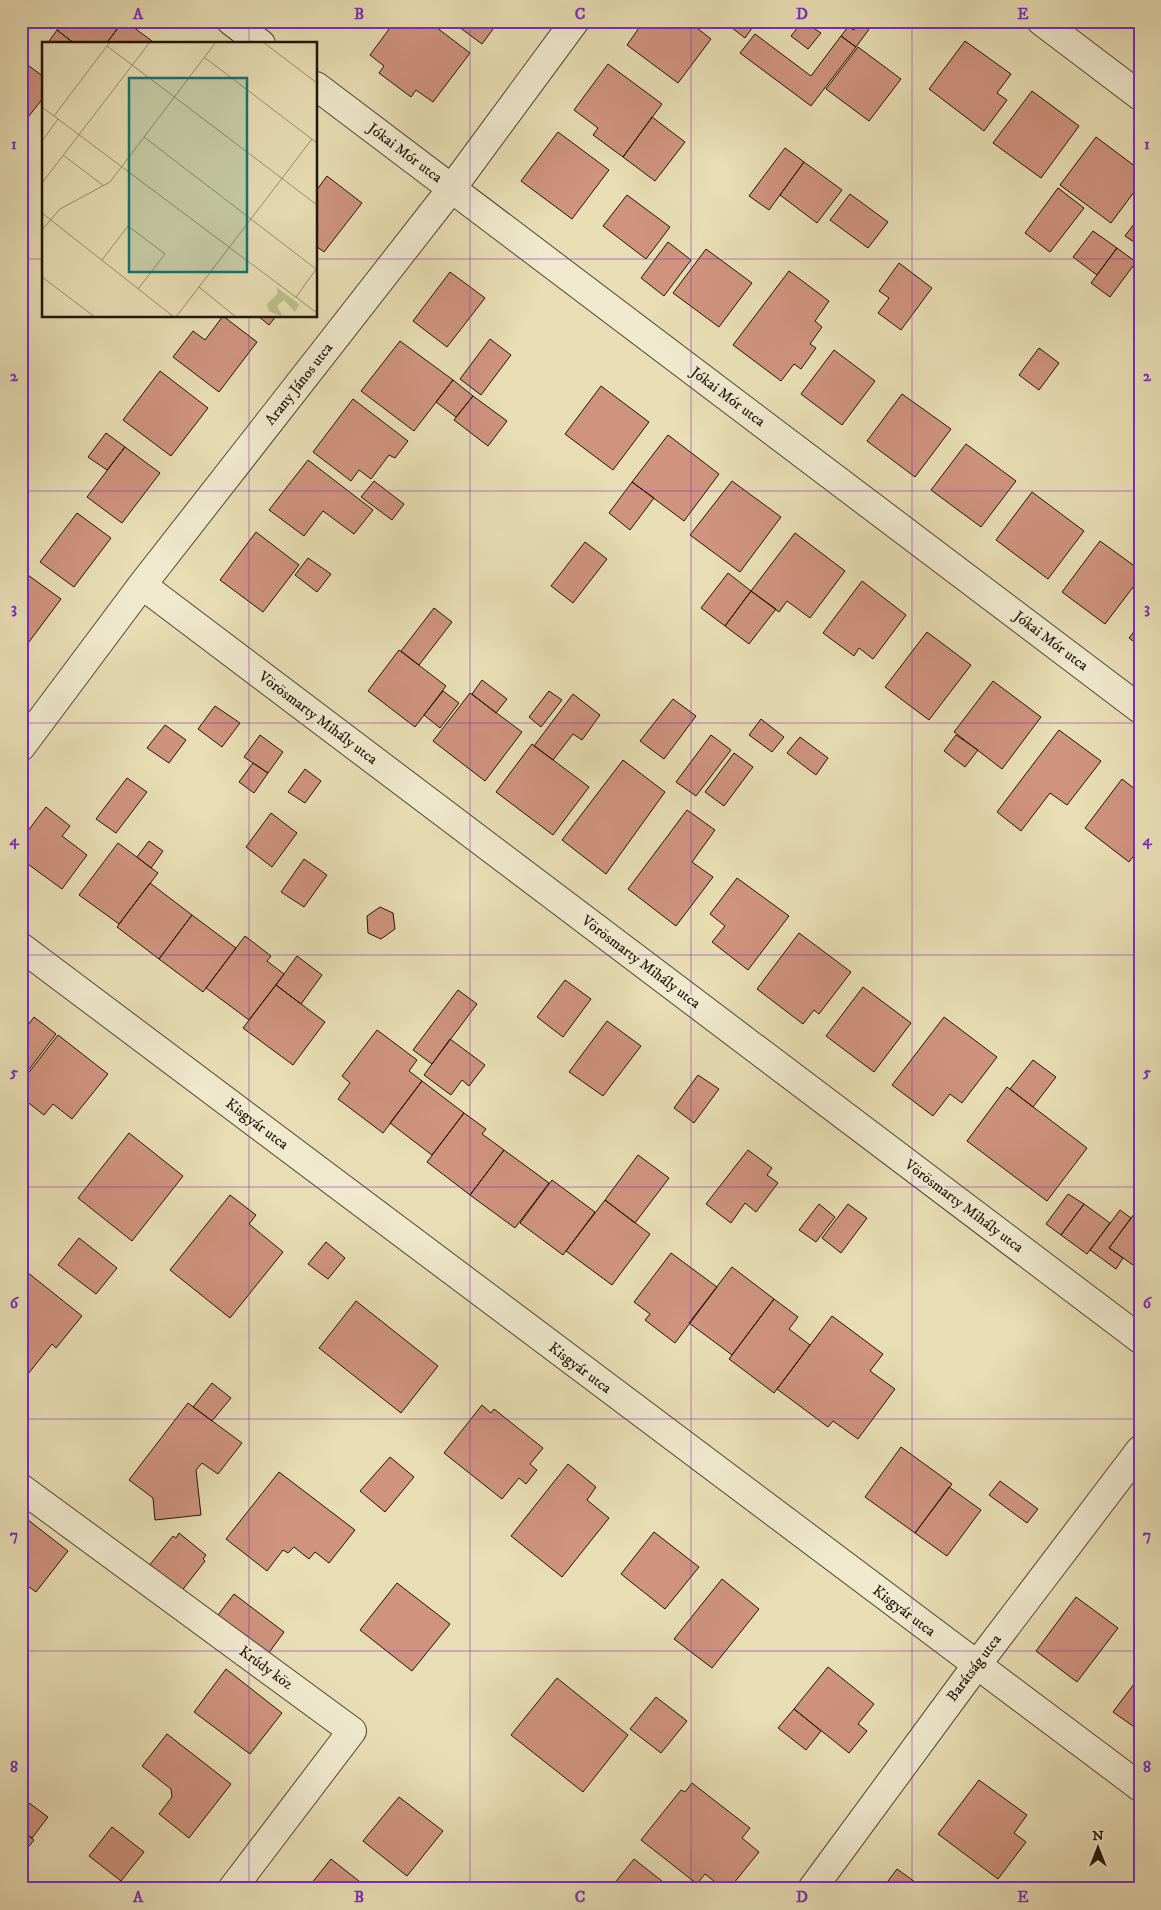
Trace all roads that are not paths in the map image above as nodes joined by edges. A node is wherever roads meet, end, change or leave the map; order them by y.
1 (231, 21) edge
2 (574, 21) edge
3 (1040, 21) edge
4 (258, 42) edge
5 (318, 88) edge
6 (1140, 96) edge
7 (452, 188) junction
8 (142, 585) junction
9 (1140, 708) edge
10 (21, 746) edge
11 (21, 947) edge
12 (1140, 1339) edge
13 (1140, 1450) edge
14 (21, 1488) edge
15 (976, 1666) junction
16 (1140, 1787) edge
17 (232, 1889) edge
18 (812, 1889) edge

1 - 4 street
2 - 7 street, Arany János utca
3 - 6 street
5 - 7 street, Jókai Mór utca
7 - 8 street, Arany János utca
7 - 9 street, Jókai Mór utca
8 - 10 street, Arany János utca
8 - 12 street, Vörösmarty Mihály utca
11 - 15 street, Kisgyár utca
13 - 15 street, Barátság utca
14 - 17 street, Krúdy köz
15 - 16 street, Kisgyár utca
15 - 18 street, Barátság utca

